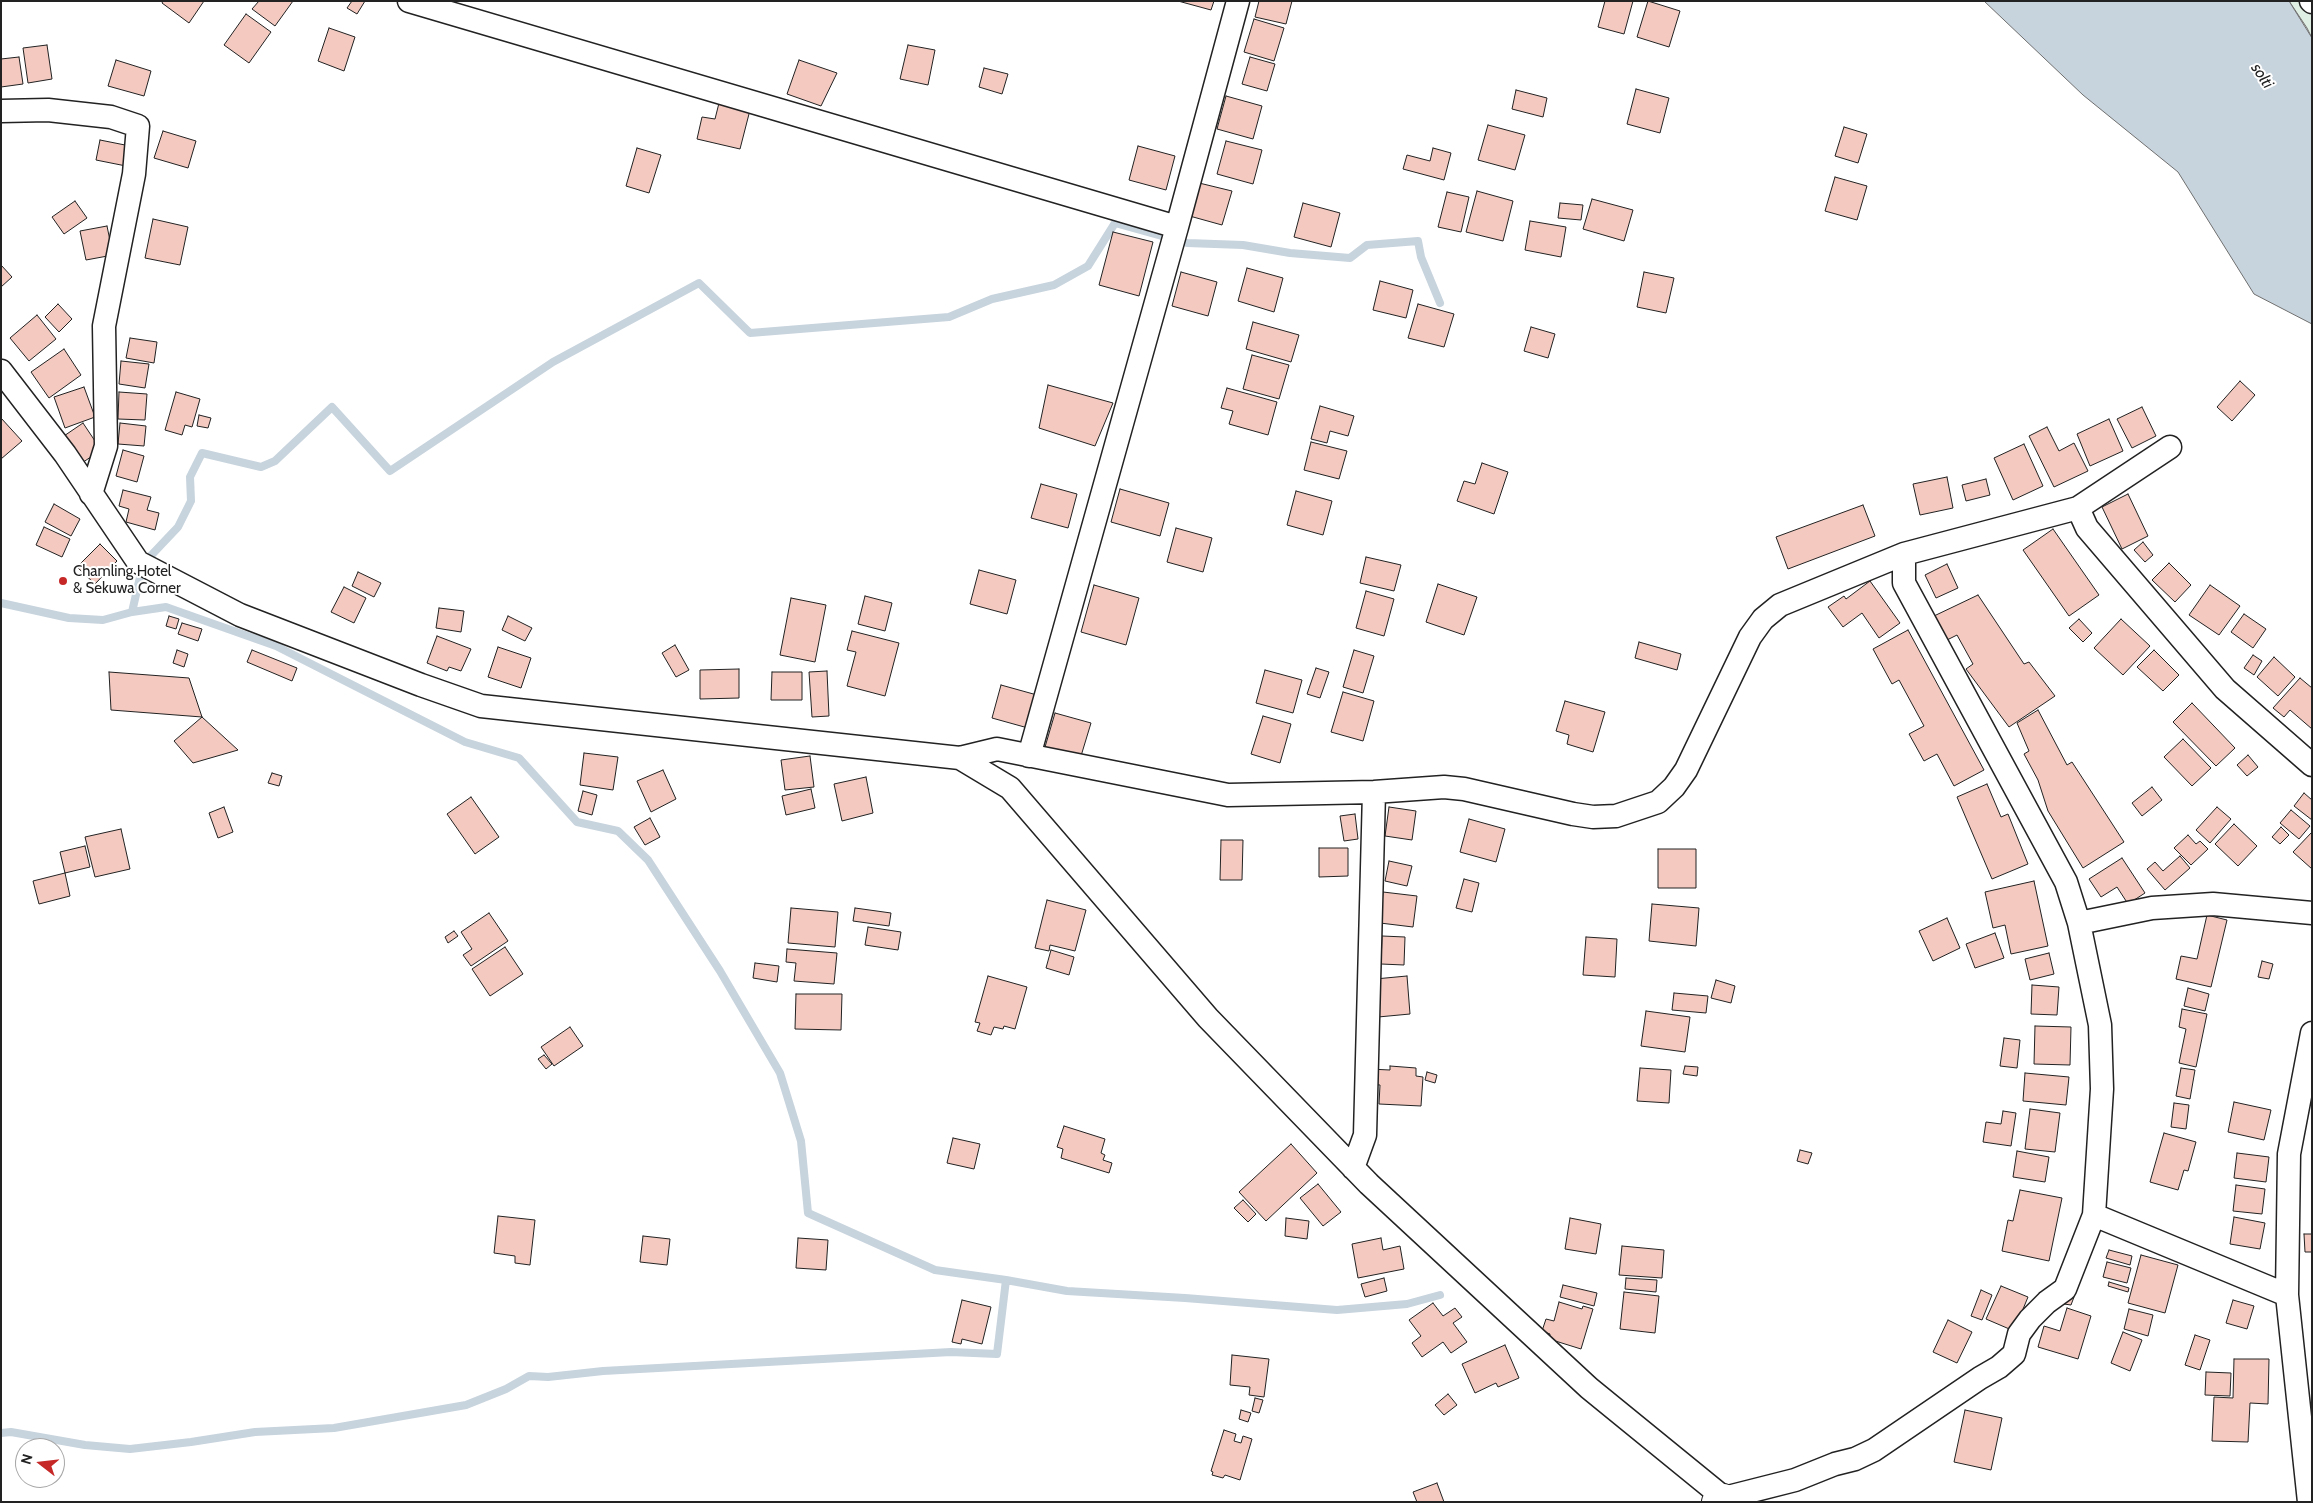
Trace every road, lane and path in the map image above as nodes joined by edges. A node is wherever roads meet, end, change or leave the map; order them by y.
1 (409, 1) edge
2 (1238, 1) edge
3 (1, 111) edge
4 (1178, 228) junction
5 (1, 371) edge
6 (2170, 446) dead end
7 (90, 494) junction
8 (2078, 508) junction
9 (1904, 554) junction
10 (1029, 756) junction
11 (960, 758) junction
12 (2312, 765) edge
13 (1374, 792) junction
14 (2312, 913) edge
15 (2079, 923) junction
16 (2312, 1033) edge
17 (1353, 1168) junction
18 (2094, 1214) junction
19 (2287, 1295) junction
20 (1723, 1500) edge
21 (2309, 1502) edge

1 - 4 street
2 - 4 street
3 - 7 street
4 - 10 street
5 - 7 street
6 - 8 street
7 - 11 street
8 - 9 street
8 - 12 street
9 - 13 street
9 - 15 street
10 - 11 street
10 - 13 street
11 - 17 street
13 - 17 street
14 - 15 street
15 - 18 street
16 - 19 street
17 - 20 street
18 - 19 street
18 - 20 street
19 - 21 street

